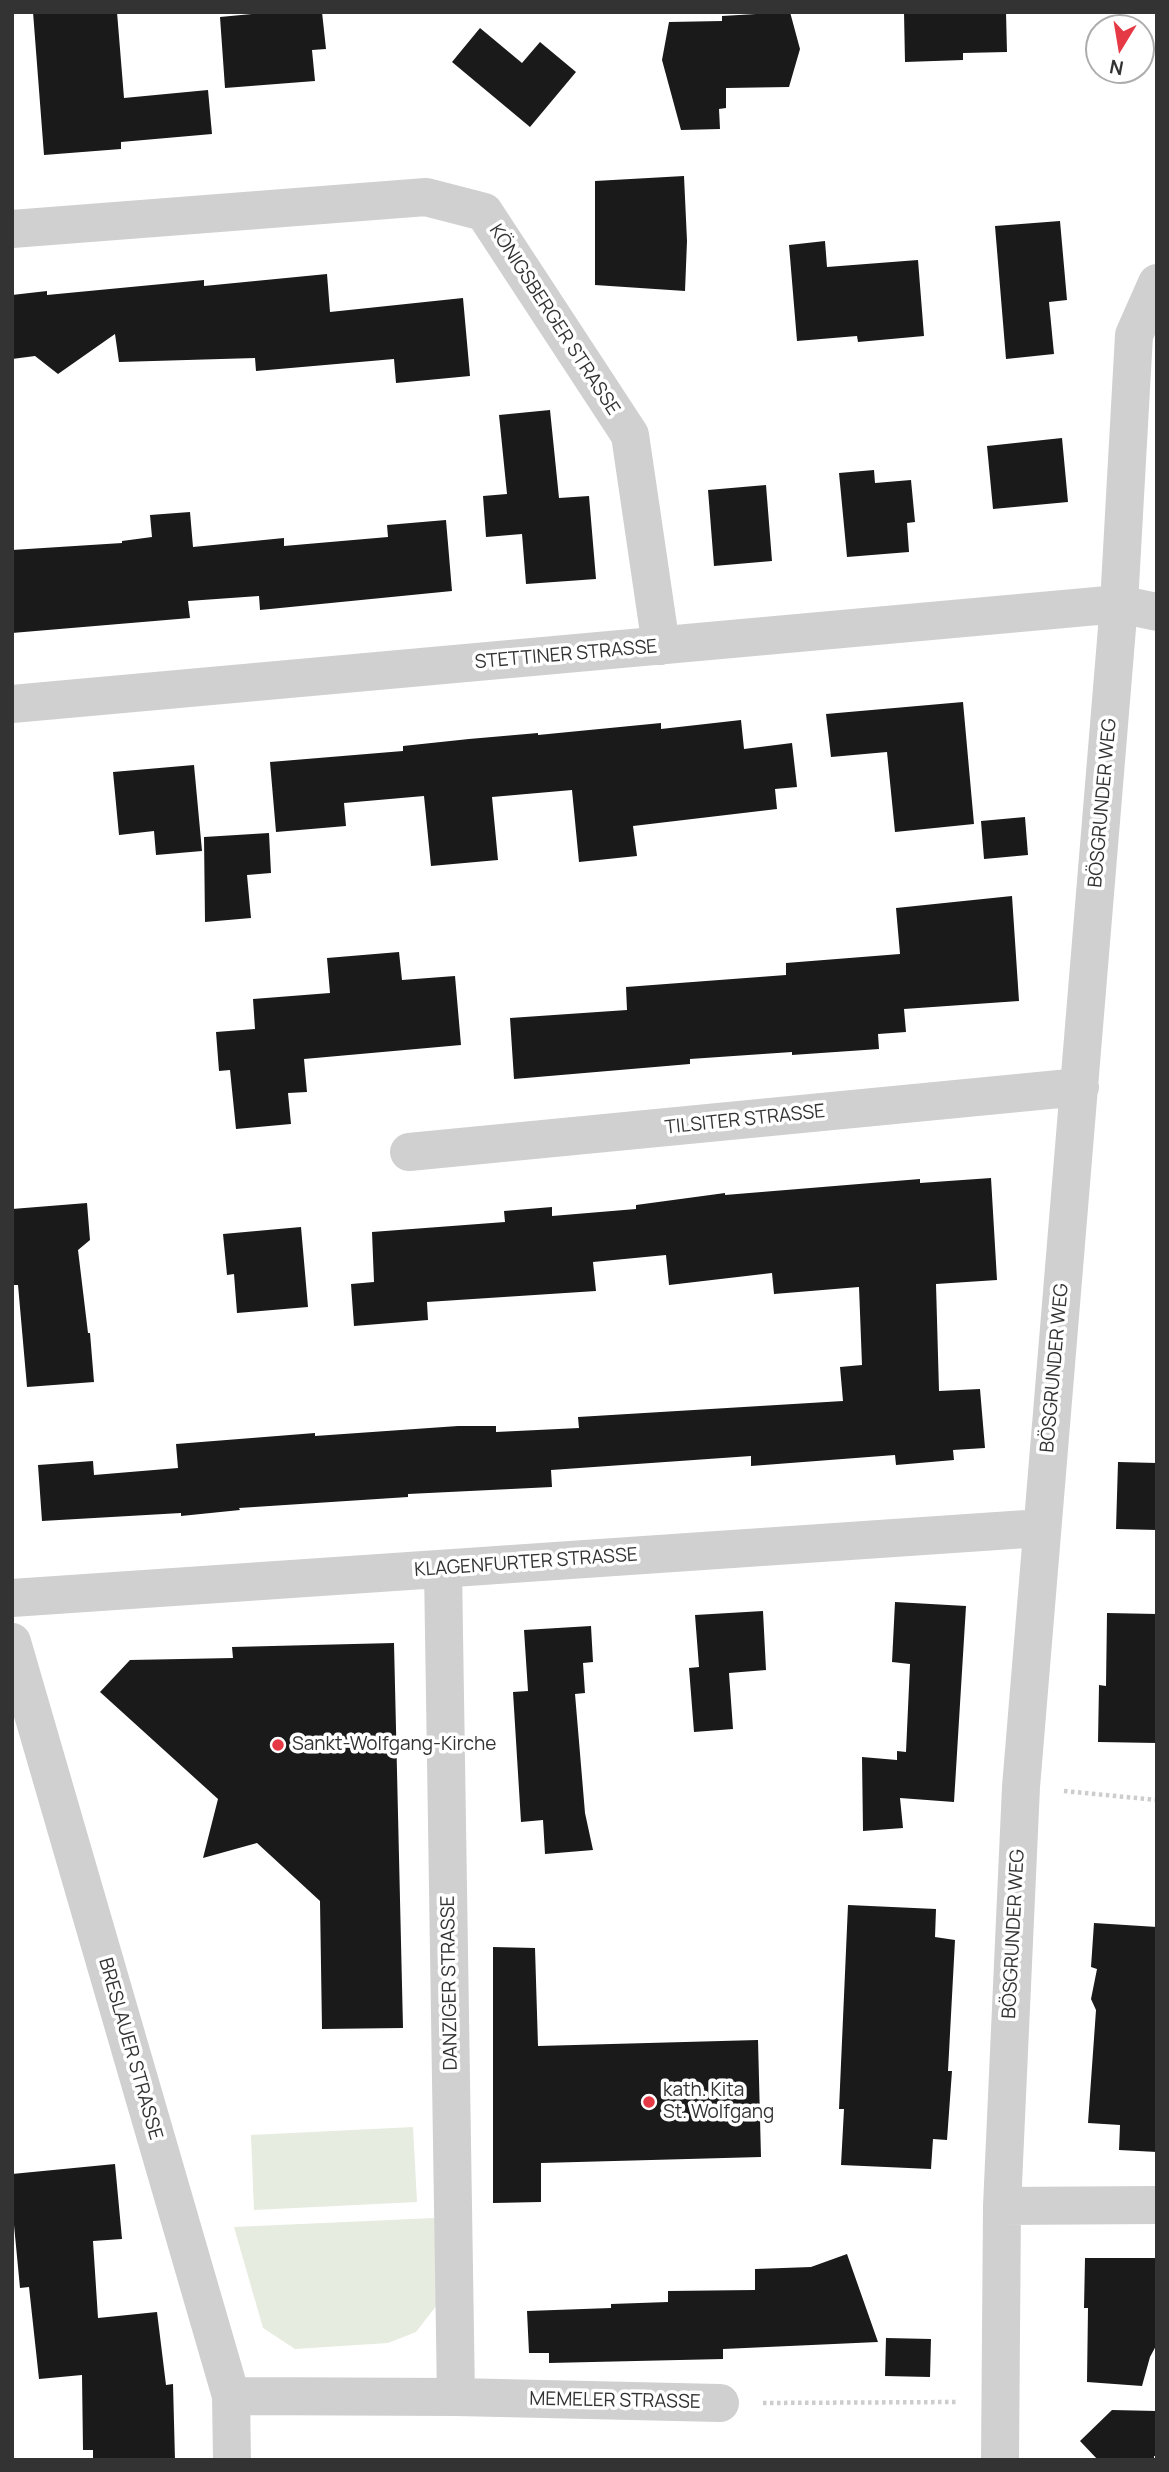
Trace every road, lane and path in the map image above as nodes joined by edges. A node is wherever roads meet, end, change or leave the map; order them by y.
1 (12, 229) edge
2 (1157, 283) edge
3 (1119, 604) junction
4 (1157, 612) edge
5 (661, 646) junction
6 (12, 704) edge
7 (1080, 1087) junction
8 (409, 1152) dead end
9 (1041, 1528) junction
10 (443, 1569) junction
11 (12, 1598) edge
12 (12, 1642) edge
13 (1021, 1787) junction
14 (1157, 1800) edge
15 (1157, 2205) edge
16 (1002, 2206) junction
17 (231, 2396) junction
18 (456, 2397) junction
19 (1000, 2402) junction
20 (720, 2403) joint
21 (232, 2460) edge
22 (1000, 2460) edge

1 - 5 street, KÖNIGSBERGER STRASSE
2 - 3 street, BÖSGRUNDER WEG
3 - 4 street, STETTINER STRASSE
3 - 5 street, STETTINER STRASSE
3 - 7 street, BÖSGRUNDER WEG
5 - 6 street, STETTINER STRASSE
7 - 8 street, TILSITER STRASSE
7 - 9 street, BÖSGRUNDER WEG
9 - 10 street, KLAGENFURTER STRASSE
9 - 13 street, BÖSGRUNDER WEG
10 - 11 street, KLAGENFURTER STRASSE
10 - 18 street, DANZIGER STRASSE
12 - 17 street, BRESLAUER STRASSE
13 - 14 path
13 - 16 street, BÖSGRUNDER WEG
15 - 16 street
16 - 19 street, BÖSGRUNDER WEG
17 - 18 street, MEMELER STRASSE
17 - 21 street, BRESLAUER STRASSE
18 - 20 street, MEMELER STRASSE
19 - 20 path, MEMELER STRASSE
19 - 22 street, BÖSGRUNDER WEG

